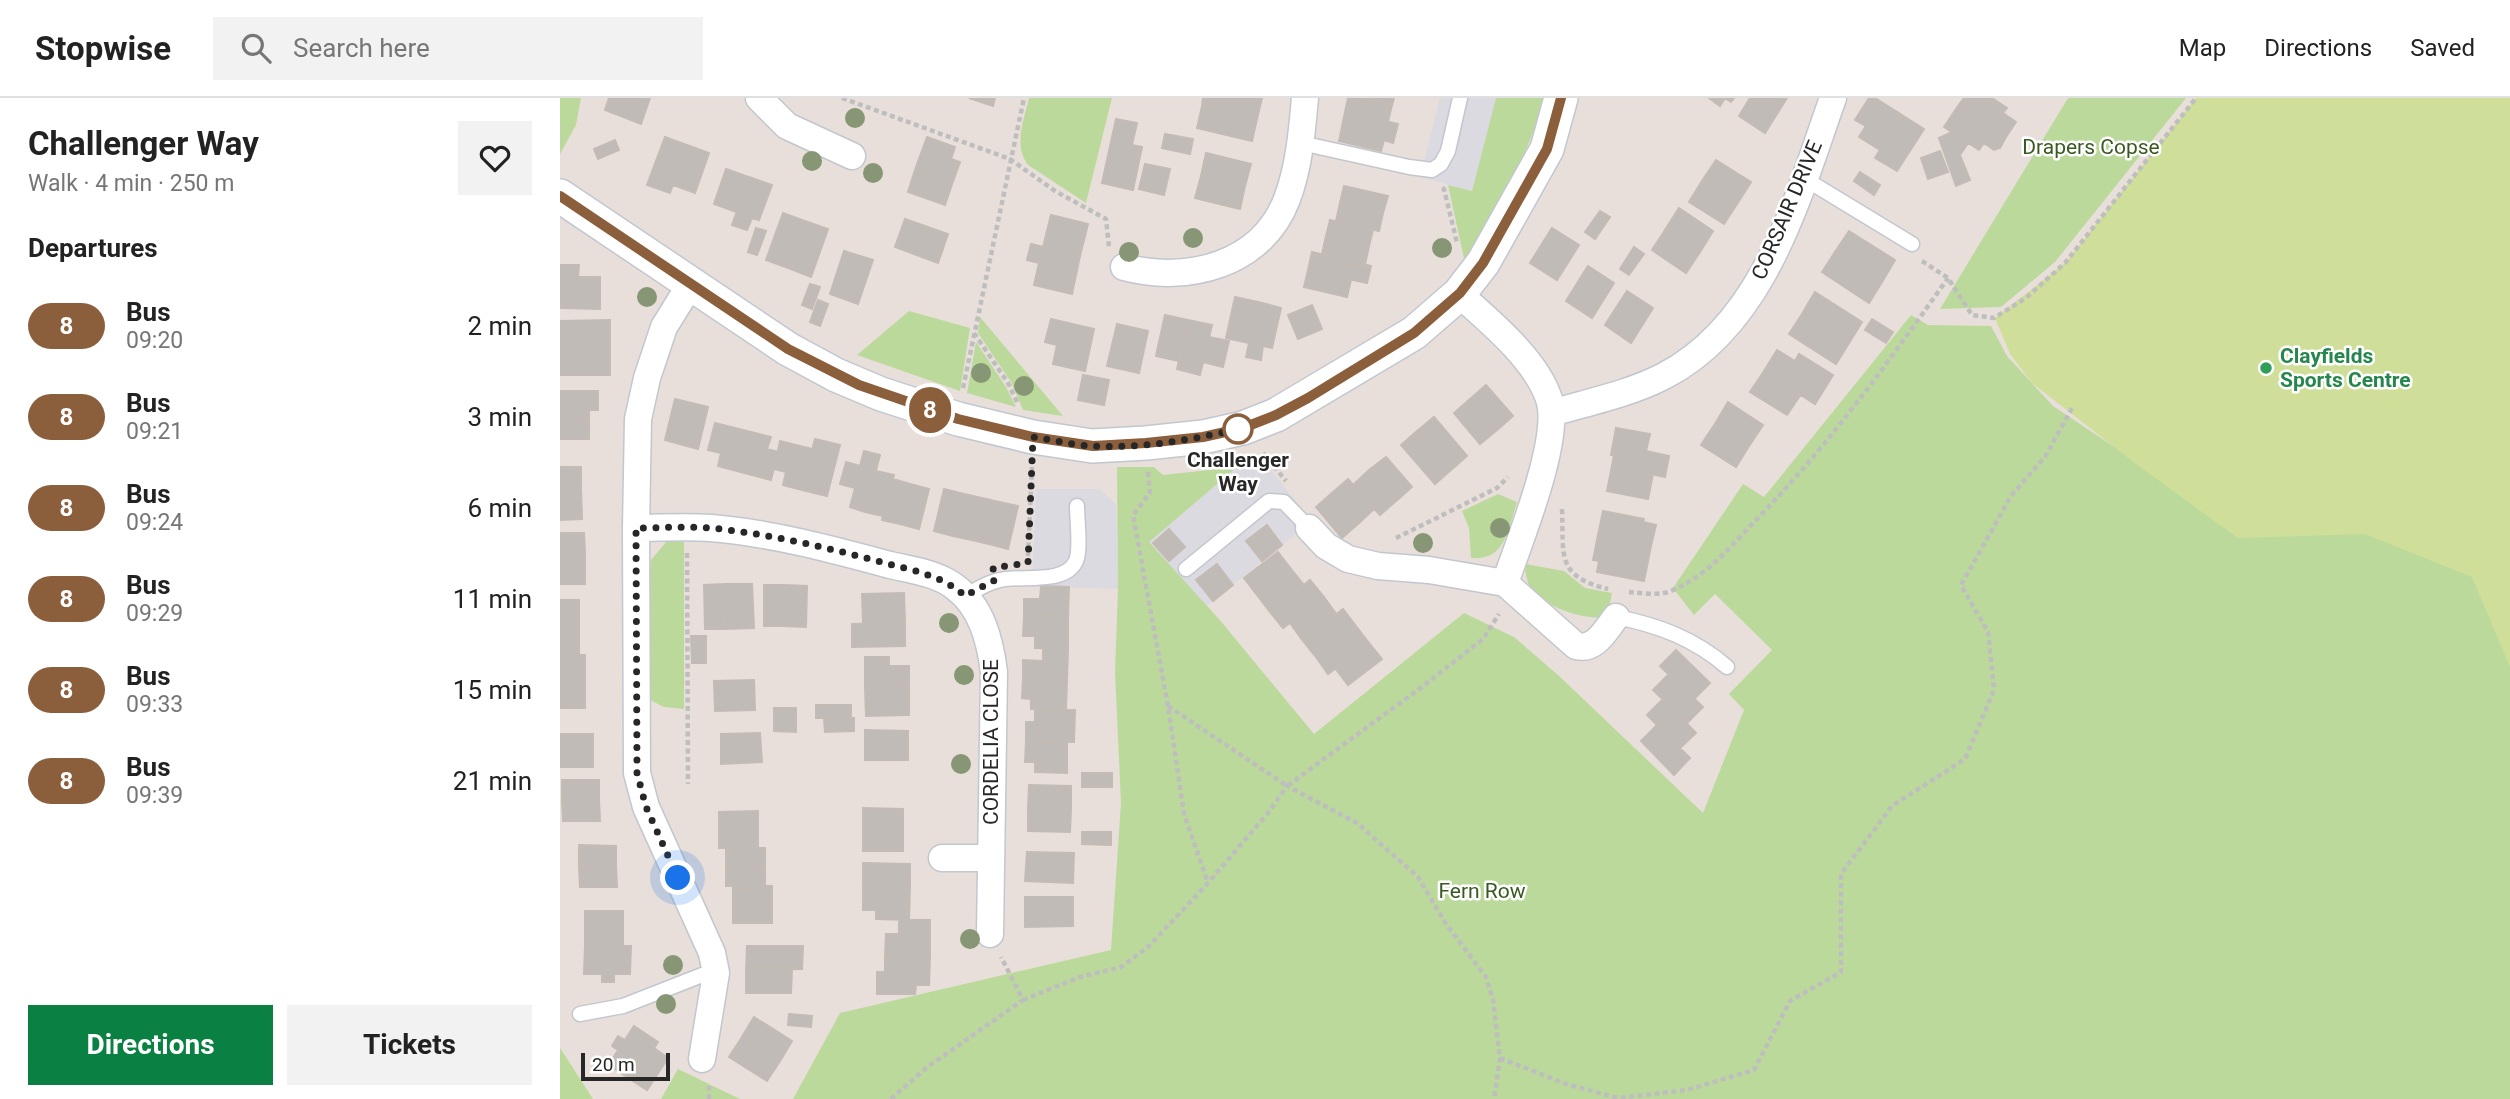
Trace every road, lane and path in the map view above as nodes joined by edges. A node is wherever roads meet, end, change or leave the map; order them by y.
1 (759, 98) edge
2 (842, 98) edge
3 (1024, 98) edge
4 (1305, 98) edge
5 (1460, 98) edge
6 (1561, 98) edge
7 (1833, 98) edge
8 (2196, 98) edge
9 (1301, 143) junction
10 (852, 156) dead end
11 (1010, 159) junction
12 (1805, 178) junction
13 (1431, 186) dead end
14 (560, 197) edge
15 (1912, 244) joint
16 (1124, 267) joint
17 (1948, 278) junction
18 (690, 285) junction
19 (1463, 289) junction
20 (974, 332) junction
21 (2072, 408) dead end
22 (1552, 413) junction
23 (958, 419) junction
24 (1243, 428) junction
25 (1033, 437) junction
26 (1146, 443) junction
27 (1508, 477) dead end
28 (1562, 500) dead end
29 (1077, 506) dead end
30 (636, 528) junction
31 (687, 528) junction
32 (1309, 528) junction
33 (1391, 540) dead end
34 (1028, 563) dead end
35 (1186, 569) dead end
36 (1509, 587) junction
37 (1616, 591) junction
38 (965, 596) junction
39 (1616, 617) junction
40 (1727, 667) dead end
41 (1168, 706) junction
42 (688, 783) dead end
43 (1287, 786) junction
44 (942, 858) dead end
45 (991, 858) junction
46 (1209, 883) junction
47 (990, 934) joint
48 (715, 970) junction
49 (1023, 1000) junction
50 (580, 1014) dead end
51 (1500, 1058) junction
52 (702, 1059) dead end
53 (891, 1099) edge
54 (1494, 1099) edge

1 - 10 street
2 - 11 path
3 - 11 path
4 - 9 street
5 - 9 lane
6 - 19 street
7 - 12 street, CORSAIR DRIVE
8 - 17 path
9 - 16 street
11 - 16 path
11 - 20 path
12 - 15 lane
12 - 22 street, CORSAIR DRIVE
13 - 19 path
14 - 18 street
15 - 17 path
17 - 37 path
18 - 23 street
18 - 30 street
19 - 22 street
19 - 24 street
20 - 23 path
20 - 25 path
21 - 51 path
22 - 36 street
23 - 25 street
24 - 26 street
24 - 32 path
25 - 26 street
25 - 34 path
26 - 41 path
27 - 33 path
28 - 37 path
29 - 38 lane
30 - 31 street, CORDELIA CLOSE
30 - 48 street
31 - 38 street, CORDELIA CLOSE
31 - 42 path
32 - 35 lane
32 - 36 street
36 - 39 street
36 - 43 path
37 - 39 path
38 - 45 street, CORDELIA CLOSE
39 - 40 lane
41 - 43 path
41 - 46 path
43 - 46 path
43 - 51 path
44 - 45 street
45 - 47 street, CORDELIA CLOSE
46 - 49 path
47 - 49 path
48 - 50 lane
48 - 52 street
49 - 53 path
51 - 54 path

